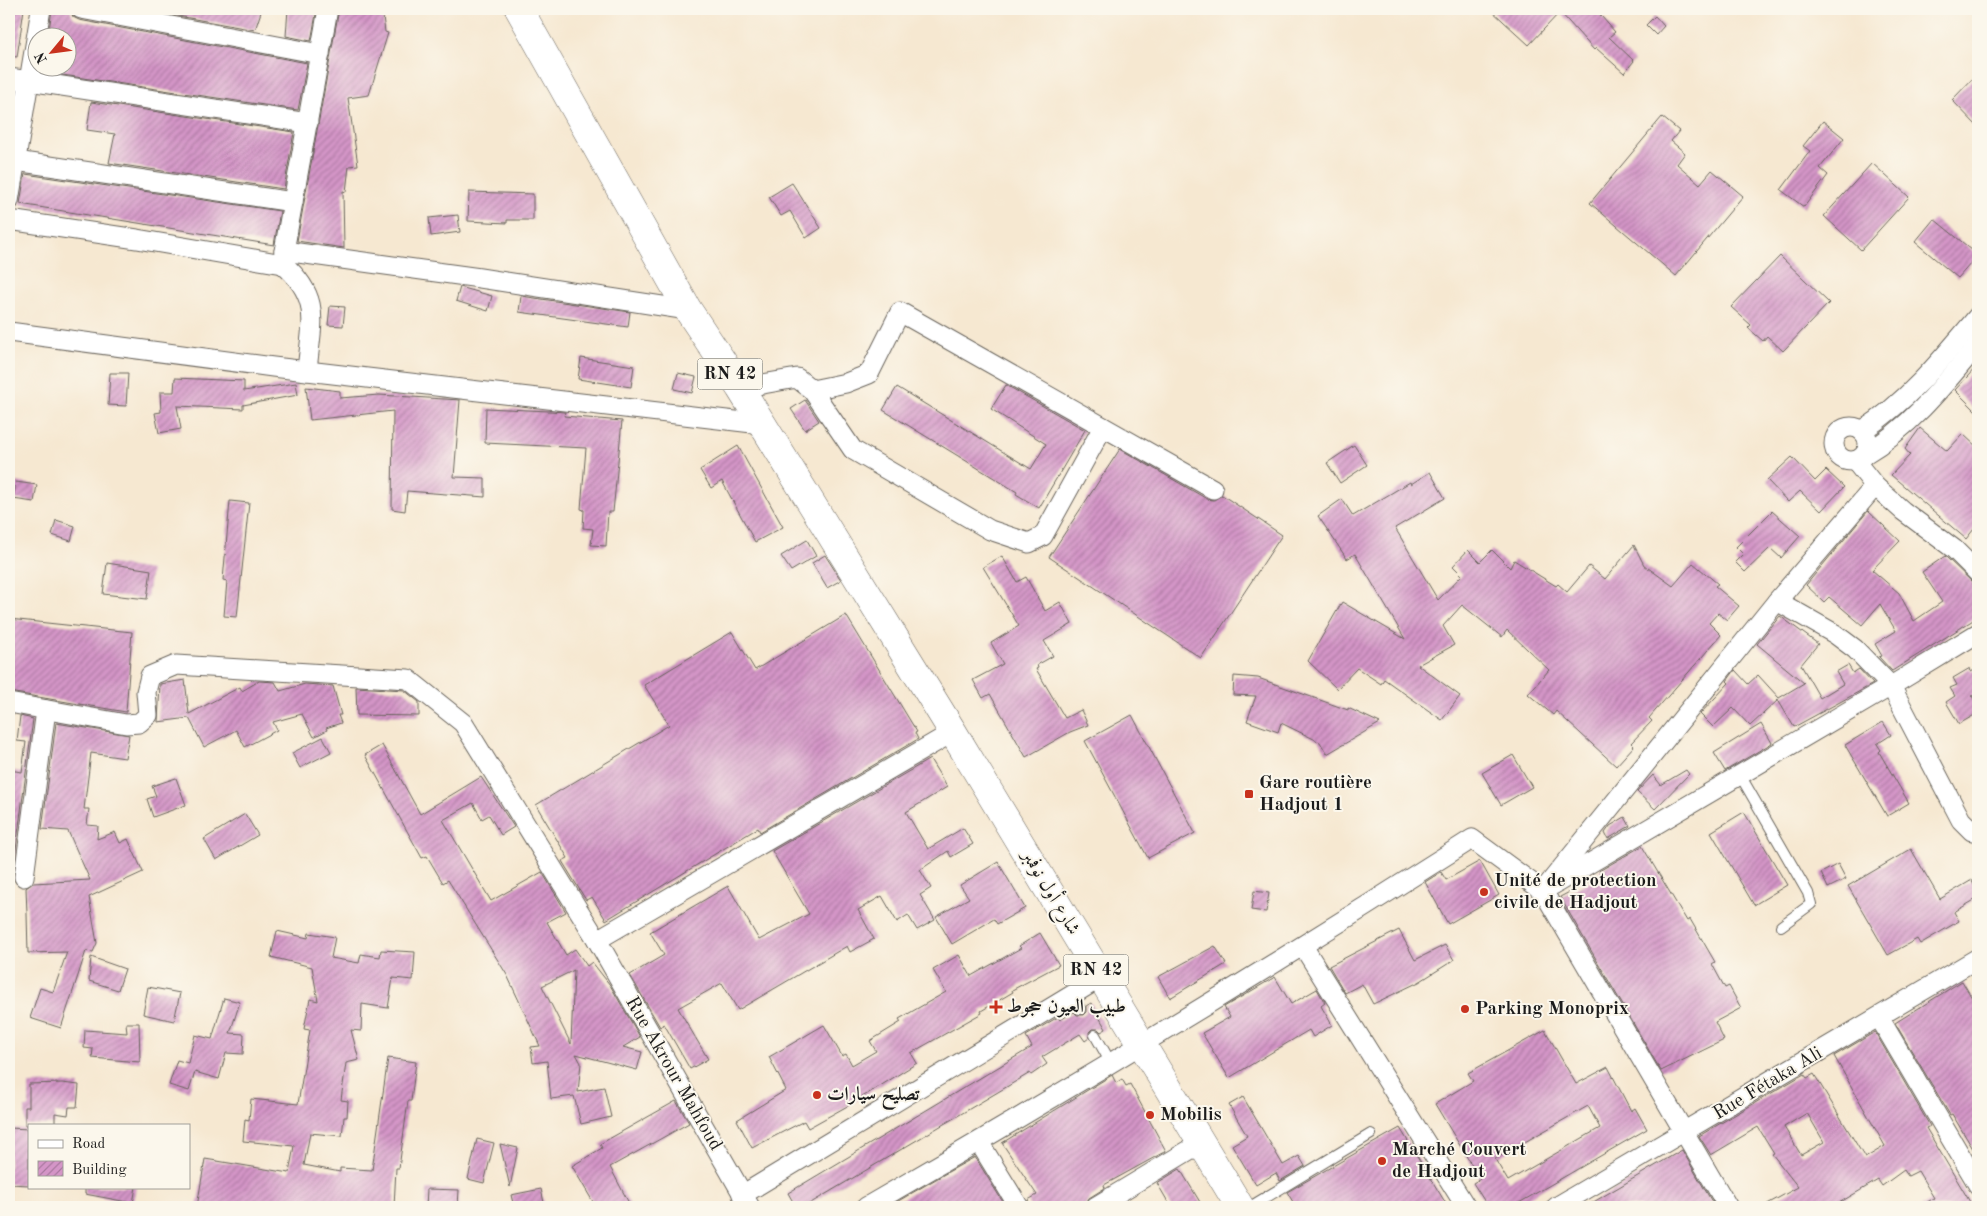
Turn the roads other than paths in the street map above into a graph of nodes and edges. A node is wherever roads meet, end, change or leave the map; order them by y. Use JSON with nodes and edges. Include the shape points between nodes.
{"nodes":[{"id":1,"x":41,"y":9,"type":"edge"},
{"id":2,"x":81,"y":9,"type":"edge"},
{"id":3,"x":328,"y":9,"type":"edge"},
{"id":4,"x":519,"y":9,"type":"edge"},
{"id":5,"x":320,"y":54,"type":"junction"},
{"id":6,"x":9,"y":78,"type":"edge"},
{"id":7,"x":28,"y":81,"type":"junction"},
{"id":8,"x":308,"y":123,"type":"junction"},
{"id":9,"x":13,"y":160,"type":"edge"},
{"id":10,"x":9,"y":201,"type":"edge"},
{"id":11,"x":293,"y":202,"type":"junction"},
{"id":12,"x":9,"y":220,"type":"edge"},
{"id":13,"x":284,"y":258,"type":"junction"},
{"id":14,"x":688,"y":310,"type":"junction"},
{"id":15,"x":1978,"y":316,"type":"edge"},
{"id":16,"x":9,"y":332,"type":"edge"},
{"id":17,"x":1978,"y":344,"type":"edge"},
{"id":18,"x":307,"y":371,"type":"junction"},
{"id":19,"x":740,"y":388,"type":"junction"},
{"id":20,"x":812,"y":390,"type":"junction"},
{"id":21,"x":761,"y":424,"type":"junction"},
{"id":22,"x":1103,"y":427,"type":"junction"},
{"id":23,"x":1862,"y":431,"type":"junction"},
{"id":24,"x":1860,"y":457,"type":"junction"},
{"id":25,"x":1875,"y":486,"type":"junction"},
{"id":26,"x":1213,"y":489,"type":"dead end"},
{"id":27,"x":1978,"y":573,"type":"edge"},
{"id":28,"x":1777,"y":601,"type":"junction"},
{"id":29,"x":1978,"y":633,"type":"edge"},
{"id":30,"x":1891,"y":686,"type":"junction"},
{"id":31,"x":9,"y":703,"type":"edge"},
{"id":32,"x":46,"y":710,"type":"junction"},
{"id":33,"x":953,"y":732,"type":"junction"},
{"id":34,"x":1740,"y":775,"type":"junction"},
{"id":35,"x":1978,"y":832,"type":"edge"},
{"id":36,"x":24,"y":877,"type":"dead end"},
{"id":37,"x":1543,"y":891,"type":"junction"},
{"id":38,"x":1781,"y":926,"type":"dead end"},
{"id":39,"x":597,"y":940,"type":"junction"},
{"id":40,"x":1303,"y":946,"type":"junction"},
{"id":41,"x":1978,"y":958,"type":"edge"},
{"id":42,"x":1100,"y":978,"type":"junction"},
{"id":43,"x":1880,"y":1017,"type":"junction"},
{"id":44,"x":1095,"y":1035,"type":"dead end"},
{"id":45,"x":1141,"y":1046,"type":"junction"},
{"id":46,"x":1111,"y":1064,"type":"junction"},
{"id":47,"x":1684,"y":1133,"type":"junction"},
{"id":48,"x":1371,"y":1134,"type":"dead end"},
{"id":49,"x":979,"y":1142,"type":"junction"},
{"id":50,"x":1201,"y":1143,"type":"junction"},
{"id":51,"x":1978,"y":1185,"type":"edge"},
{"id":52,"x":746,"y":1201,"type":"edge"},
{"id":53,"x":866,"y":1207,"type":"edge"},
{"id":54,"x":1019,"y":1207,"type":"edge"},
{"id":55,"x":1095,"y":1207,"type":"edge"},
{"id":56,"x":1240,"y":1207,"type":"edge"},
{"id":57,"x":1250,"y":1207,"type":"edge"},
{"id":58,"x":1466,"y":1207,"type":"edge"},
{"id":59,"x":1556,"y":1207,"type":"edge"},
{"id":60,"x":1728,"y":1207,"type":"edge"}],
"edges":[{"from":1,"to":7,"type":"street"},
{"from":2,"to":5,"type":"street"},
{"from":3,"to":5,"type":"street"},
{"from":4,"to":14,"type":"main road","number":"RN 42"},
{"from":5,"to":8,"type":"street"},
{"from":6,"to":7,"type":"street"},
{"from":7,"to":8,"type":"street"},
{"from":7,"to":9,"type":"street"},
{"from":8,"to":11,"type":"street"},
{"from":9,"to":10,"type":"street"},
{"from":9,"to":11,"type":"street"},
{"from":11,"to":13,"type":"street"},
{"from":12,"to":13,"type":"street"},
{"from":13,"to":14,"type":"street","via":[[480,278]]},
{"from":13,"to":18,"type":"street","via":[[308,295],[313,315]]},
{"from":14,"to":19,"type":"main road","number":"RN 42"},
{"from":15,"to":23,"type":"street","via":[[1921,384]]},
{"from":16,"to":18,"type":"street"},
{"from":17,"to":24,"type":"street","via":[[1914,418]]},
{"from":18,"to":21,"type":"street"},
{"from":19,"to":20,"type":"street","via":[[797,378]]},
{"from":19,"to":21,"type":"main road","number":"RN 42"},
{"from":20,"to":22,"type":"street","via":[[846,384],[869,374],[900,312]]},
{"from":20,"to":22,"type":"street","via":[[853,450],[990,530],[1029,543],[1043,536]]},
{"from":21,"to":33,"type":"main road","number":"RN 42"},
{"from":22,"to":26,"type":"street"},
{"from":23,"to":24,"type":"street","via":[[1868,442]]},
{"from":23,"to":24,"type":"street","via":[[1845,428],[1834,440],[1835,452],[1844,460]]},
{"from":24,"to":25,"type":"street"},
{"from":25,"to":27,"type":"street","via":[[1954,549]]},
{"from":25,"to":28,"type":"street"},
{"from":28,"to":30,"type":"street","via":[[1835,634],[1855,649]]},
{"from":28,"to":37,"type":"street"},
{"from":29,"to":30,"type":"street"},
{"from":30,"to":34,"type":"street"},
{"from":30,"to":35,"type":"street","via":[[1961,820],[1972,831]]},
{"from":31,"to":32,"type":"street"},
{"from":32,"to":36,"type":"street"},
{"from":32,"to":39,"type":"street","name":"Rue Akrour Mahfoud","via":[[139,724],[148,715],[146,692],[150,676],[176,665],[408,679],[463,723]]},
{"from":33,"to":39,"type":"street"},
{"from":33,"to":42,"type":"main road","name":"شارع أول نوفمبر","number":"RN 42"},
{"from":34,"to":37,"type":"street"},
{"from":34,"to":38,"type":"lane","via":[[1808,893],[1810,904]]},
{"from":37,"to":40,"type":"street","via":[[1472,839]]},
{"from":37,"to":47,"type":"street"},
{"from":39,"to":52,"type":"street","name":"Rue Akrour Mahfoud"},
{"from":40,"to":45,"type":"street"},
{"from":40,"to":58,"type":"street"},
{"from":41,"to":43,"type":"street","name":"Rue Fétaka Ali"},
{"from":42,"to":45,"type":"main road","name":"شارع أول نوفمبر","number":"RN 42"},
{"from":42,"to":52,"type":"street","via":[[1076,1002]]},
{"from":43,"to":47,"type":"street","name":"Rue Fétaka Ali"},
{"from":43,"to":51,"type":"street"},
{"from":44,"to":46,"type":"lane"},
{"from":45,"to":46,"type":"street"},
{"from":45,"to":50,"type":"main road","name":"شارع أول نوفمبر","number":"RN 42"},
{"from":46,"to":49,"type":"street"},
{"from":47,"to":59,"type":"street","name":"Rue Fétaka Ali"},
{"from":47,"to":60,"type":"street"},
{"from":48,"to":57,"type":"lane"},
{"from":49,"to":53,"type":"street"},
{"from":49,"to":54,"type":"street"},
{"from":50,"to":55,"type":"street"},
{"from":50,"to":56,"type":"main road","name":"شارع أول نوفمبر","number":"RN 42"}]}
